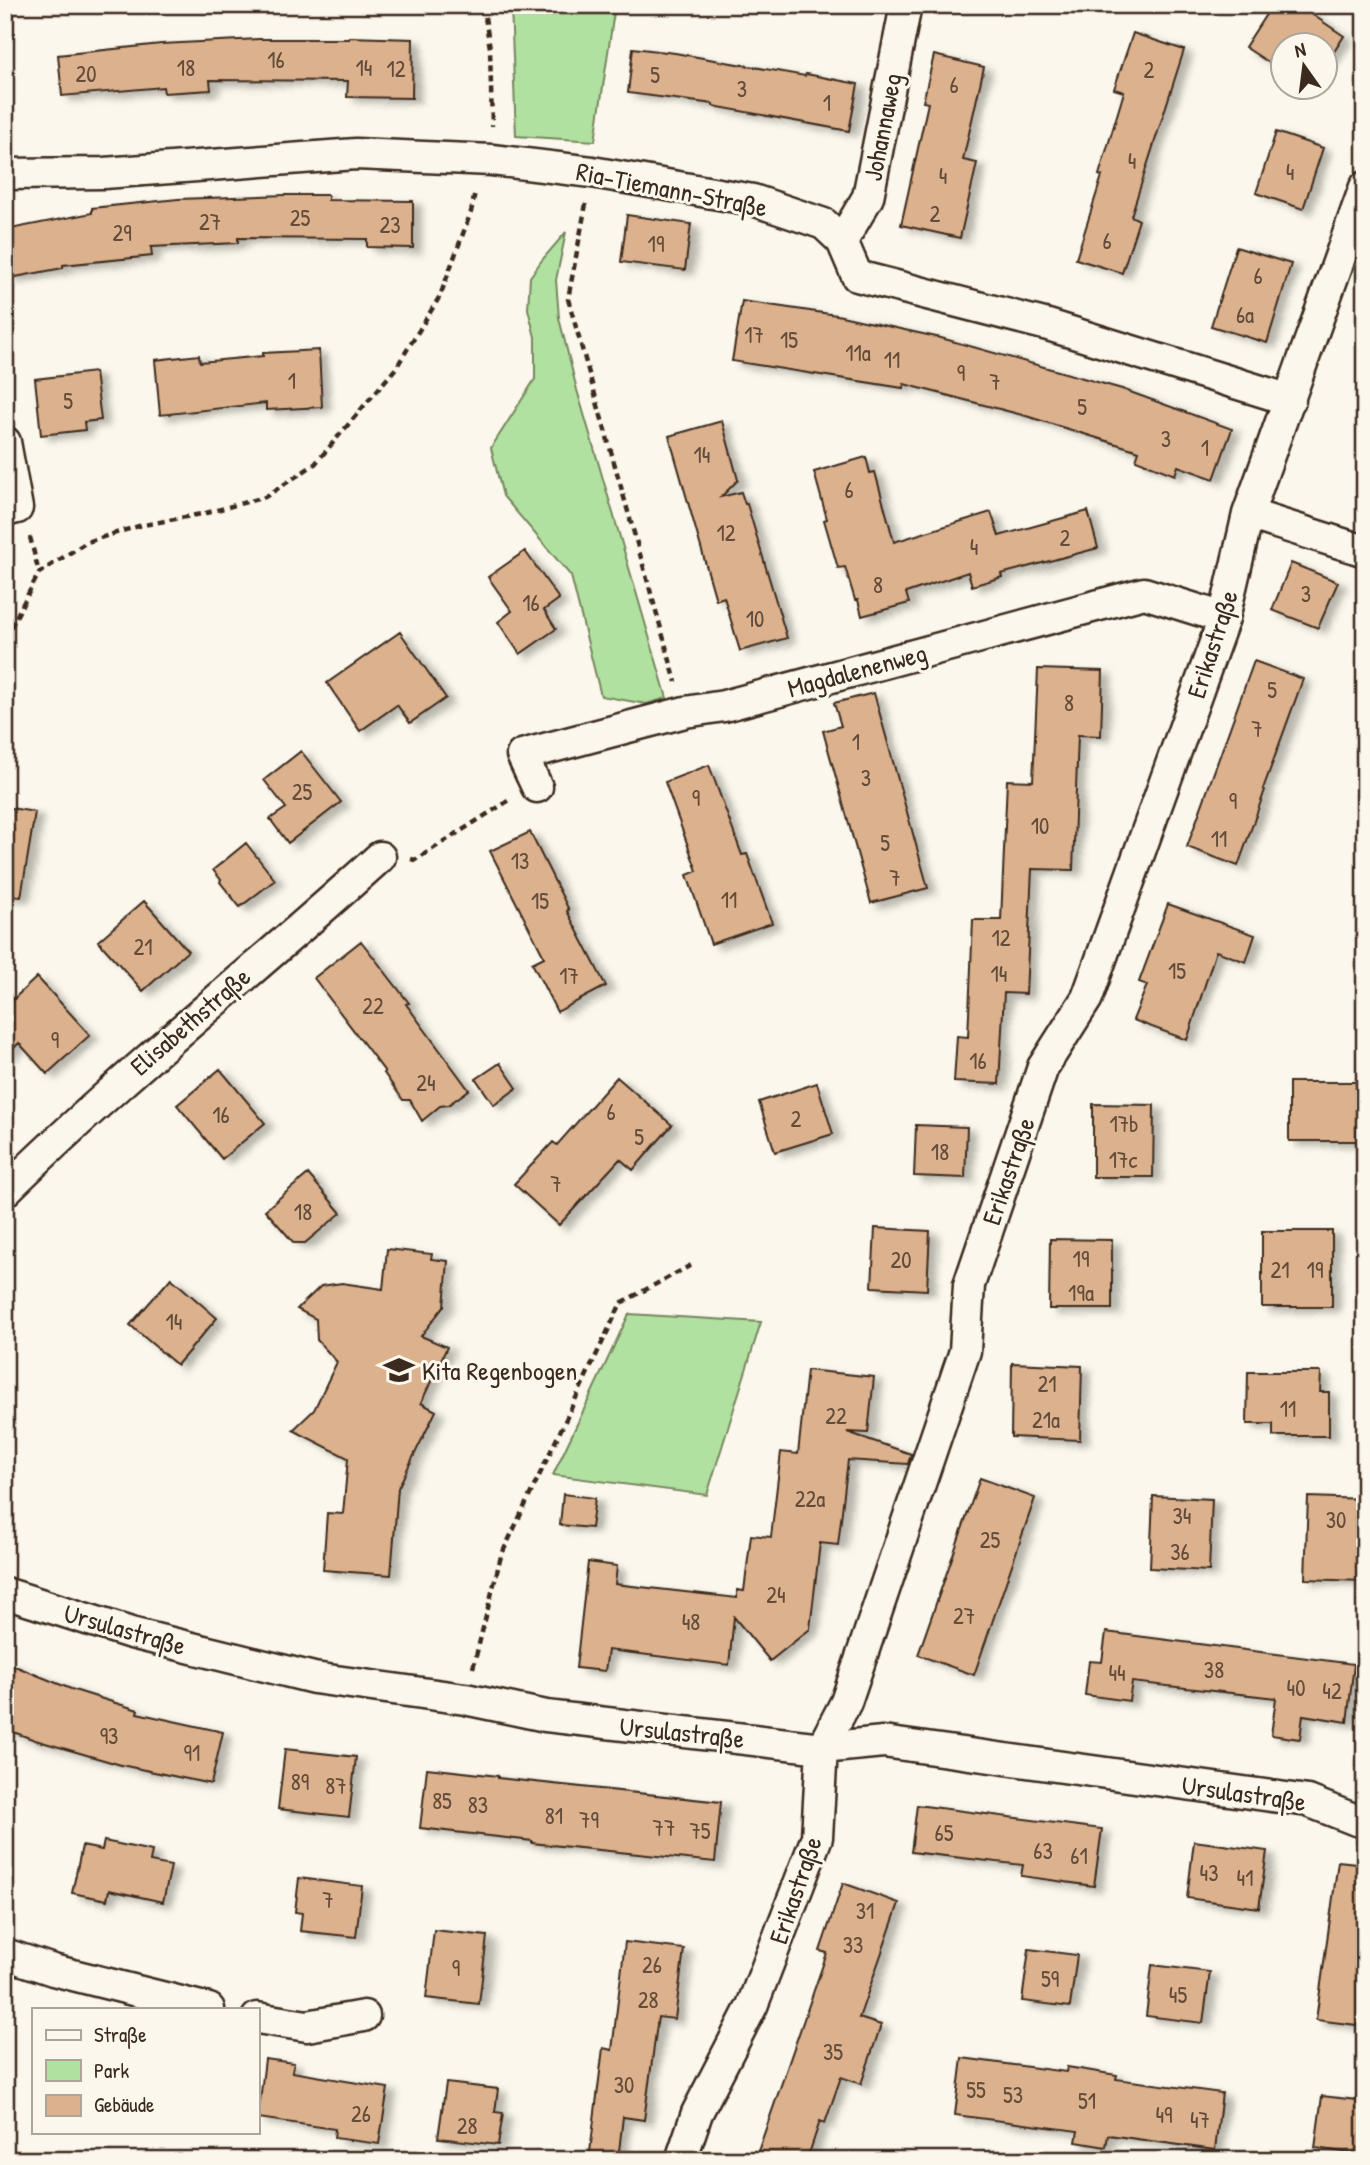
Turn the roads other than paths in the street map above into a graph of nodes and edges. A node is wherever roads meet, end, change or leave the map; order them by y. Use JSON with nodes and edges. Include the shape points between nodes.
{"nodes":[{"id":1,"x":906,"y":5,"type":"edge"},
{"id":2,"x":5,"y":174,"type":"edge"},
{"id":3,"x":1365,"y":187,"type":"edge"},
{"id":4,"x":842,"y":242,"type":"junction"},
{"id":5,"x":1290,"y":400,"type":"junction"},
{"id":6,"x":5,"y":442,"type":"edge"},
{"id":7,"x":5,"y":511,"type":"edge"},
{"id":8,"x":1248,"y":514,"type":"junction"},
{"id":9,"x":1365,"y":551,"type":"edge"},
{"id":10,"x":1224,"y":618,"type":"junction"},
{"id":11,"x":537,"y":787,"type":"road end"},
{"id":12,"x":380,"y":857,"type":"road end"},
{"id":13,"x":5,"y":1191,"type":"edge"},
{"id":14,"x":5,"y":1593,"type":"edge"},
{"id":15,"x":822,"y":1748,"type":"junction"},
{"id":16,"x":1365,"y":1821,"type":"edge"},
{"id":17,"x":5,"y":1954,"type":"edge"},
{"id":18,"x":205,"y":2008,"type":"edge"},
{"id":19,"x":364,"y":2016,"type":"dead end"},
{"id":20,"x":259,"y":2018,"type":"edge"},
{"id":21,"x":681,"y":2160,"type":"edge"}],
"edges":[{"from":1,"to":4,"type":"street","name":"Johannaweg","via":[[868,197]]},
{"from":2,"to":4,"type":"street","name":"Ria-Tiemann-Straße","via":[[104,173],[356,154],[486,160],[592,172],[753,200],[824,224]]},
{"from":3,"to":5,"type":"street","name":"Erikastraße"},
{"from":4,"to":5,"type":"street","name":"Ria-Tiemann-Straße","via":[[857,276],[1048,325]]},
{"from":5,"to":8,"type":"street","name":"Erikastraße"},
{"from":6,"to":7,"type":"street","via":[[17,508]]},
{"from":8,"to":9,"type":"street"},
{"from":8,"to":10,"type":"street","name":"Erikastraße"},
{"from":10,"to":11,"type":"street","name":"Magdalenenweg","via":[[1144,593],[522,755]]},
{"from":10,"to":15,"type":"street","name":"Erikastraße","via":[[1087,998],[1043,1067],[970,1285],[965,1351],[846,1702]]},
{"from":12,"to":13,"type":"street","name":"Elisabethstraße","via":[[150,1055]]},
{"from":14,"to":15,"type":"street","name":"Ursulastraße","via":[[131,1633],[314,1678],[466,1699],[545,1716]]},
{"from":15,"to":16,"type":"street","name":"Ursulastraße","via":[[883,1742],[1308,1801]]},
{"from":15,"to":21,"type":"street","name":"Erikastraße","via":[[817,1837],[752,2006],[697,2113]]},
{"from":17,"to":18,"type":"street"},
{"from":19,"to":20,"type":"street","via":[[307,2026]]}]}
